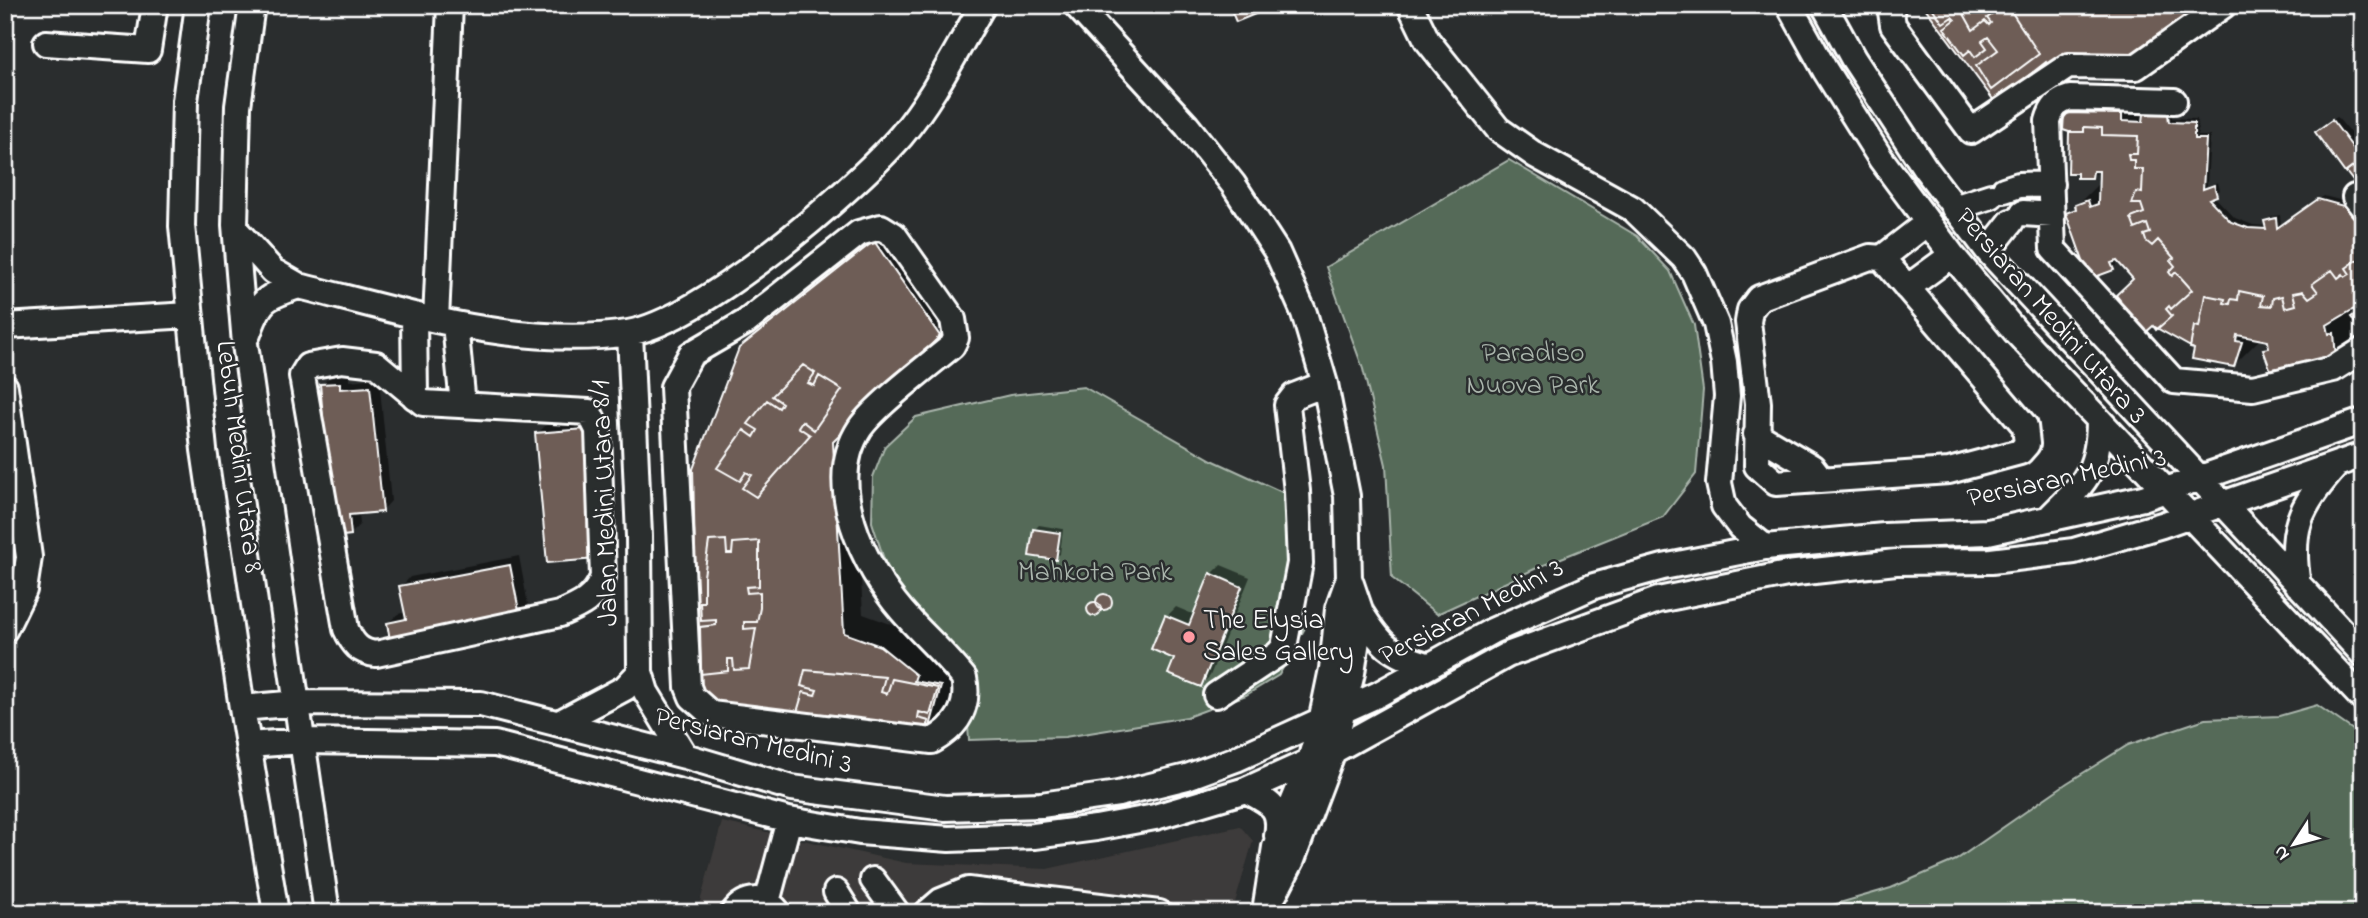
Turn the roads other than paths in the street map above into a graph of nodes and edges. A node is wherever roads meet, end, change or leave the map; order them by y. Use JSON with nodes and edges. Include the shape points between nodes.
{"nodes":[{"id":1,"x":155,"y":5,"type":"edge"},
{"id":2,"x":198,"y":5,"type":"edge"},
{"id":3,"x":252,"y":5,"type":"edge"},
{"id":4,"x":450,"y":5,"type":"edge"},
{"id":5,"x":983,"y":5,"type":"edge"},
{"id":6,"x":1076,"y":5,"type":"edge"},
{"id":7,"x":1410,"y":5,"type":"edge"},
{"id":8,"x":1789,"y":5,"type":"edge"},
{"id":9,"x":1824,"y":5,"type":"edge"},
{"id":10,"x":1891,"y":5,"type":"edge"},
{"id":11,"x":2224,"y":5,"type":"edge"},
{"id":12,"x":46,"y":44,"type":"dead end"},
{"id":13,"x":2174,"y":101,"type":"dead end"},
{"id":14,"x":2051,"y":184,"type":"junction"},
{"id":15,"x":1954,"y":208,"type":"junction"},
{"id":16,"x":2052,"y":215,"type":"junction"},
{"id":17,"x":1927,"y":223,"type":"junction"},
{"id":18,"x":236,"y":230,"type":"junction"},
{"id":19,"x":1988,"y":251,"type":"junction"},
{"id":20,"x":1952,"y":255,"type":"junction"},
{"id":21,"x":1882,"y":258,"type":"junction"},
{"id":22,"x":299,"y":286,"type":"junction"},
{"id":23,"x":1908,"y":288,"type":"junction"},
{"id":24,"x":190,"y":314,"type":"junction"},
{"id":25,"x":435,"y":320,"type":"junction"},
{"id":26,"x":5,"y":326,"type":"edge"},
{"id":27,"x":630,"y":333,"type":"junction"},
{"id":28,"x":245,"y":344,"type":"junction"},
{"id":29,"x":2363,"y":350,"type":"edge"},
{"id":30,"x":1325,"y":384,"type":"junction"},
{"id":31,"x":5,"y":387,"type":"edge"},
{"id":32,"x":415,"y":397,"type":"junction"},
{"id":33,"x":463,"y":405,"type":"junction"},
{"id":34,"x":2099,"y":420,"type":"junction"},
{"id":35,"x":2363,"y":421,"type":"edge"},
{"id":36,"x":1756,"y":434,"type":"junction"},
{"id":37,"x":2363,"y":455,"type":"edge"},
{"id":38,"x":2337,"y":464,"type":"junction"},
{"id":39,"x":2199,"y":479,"type":"junction"},
{"id":40,"x":1822,"y":480,"type":"junction"},
{"id":41,"x":2167,"y":490,"type":"junction"},
{"id":42,"x":678,"y":494,"type":"junction"},
{"id":43,"x":638,"y":497,"type":"junction"},
{"id":44,"x":2222,"y":504,"type":"junction"},
{"id":45,"x":2190,"y":515,"type":"junction"},
{"id":46,"x":2048,"y":519,"type":"junction"},
{"id":47,"x":680,"y":533,"type":"junction"},
{"id":48,"x":639,"y":536,"type":"junction"},
{"id":49,"x":1765,"y":547,"type":"junction"},
{"id":50,"x":1349,"y":578,"type":"junction"},
{"id":51,"x":2298,"y":585,"type":"junction"},
{"id":52,"x":1361,"y":613,"type":"junction"},
{"id":53,"x":5,"y":629,"type":"edge"},
{"id":54,"x":2363,"y":653,"type":"edge"},
{"id":55,"x":1427,"y":665,"type":"junction"},
{"id":56,"x":640,"y":672,"type":"junction"},
{"id":57,"x":1216,"y":695,"type":"dead end"},
{"id":58,"x":2363,"y":699,"type":"edge"},
{"id":59,"x":298,"y":703,"type":"junction"},
{"id":60,"x":242,"y":708,"type":"junction"},
{"id":61,"x":1343,"y":710,"type":"junction"},
{"id":62,"x":1321,"y":722,"type":"junction"},
{"id":63,"x":559,"y":723,"type":"junction"},
{"id":64,"x":304,"y":741,"type":"junction"},
{"id":65,"x":248,"y":745,"type":"junction"},
{"id":66,"x":1333,"y":751,"type":"junction"},
{"id":67,"x":685,"y":756,"type":"junction"},
{"id":68,"x":1309,"y":764,"type":"junction"},
{"id":69,"x":1246,"y":790,"type":"junction"},
{"id":70,"x":789,"y":820,"type":"junction"},
{"id":71,"x":1275,"y":847,"type":"junction"},
{"id":72,"x":873,"y":880,"type":"dead end"},
{"id":73,"x":836,"y":892,"type":"dead end"},
{"id":74,"x":772,"y":907,"type":"edge"},
{"id":75,"x":941,"y":909,"type":"edge"},
{"id":76,"x":1265,"y":912,"type":"edge"},
{"id":77,"x":276,"y":913,"type":"edge"},
{"id":78,"x":327,"y":913,"type":"edge"},
{"id":79,"x":733,"y":913,"type":"edge"},
{"id":80,"x":849,"y":913,"type":"edge"},
{"id":81,"x":898,"y":913,"type":"edge"},
{"id":82,"x":1159,"y":913,"type":"edge"}],
"edges":[{"from":1,"to":12,"type":"street","via":[[148,50]]},
{"from":2,"to":24,"type":"street","name":"Lebuh Medini Utara 8","via":[[184,129],[182,226]]},
{"from":3,"to":18,"type":"street","name":"Lebuh Medini Utara 8","via":[[238,106]]},
{"from":4,"to":25,"type":"street"},
{"from":5,"to":27,"type":"street","via":[[931,96],[901,135],[856,180],[735,281],[684,311]]},
{"from":6,"to":30,"type":"street","via":[[1186,126],[1233,184],[1278,252],[1304,313]]},
{"from":7,"to":49,"type":"street","via":[[1427,40],[1498,129],[1535,155],[1633,209],[1684,258],[1716,324],[1724,362],[1727,396],[1719,482],[1724,506],[1740,527]]},
{"from":8,"to":17,"type":"street","name":"Persiaran Medini Utara 3","via":[[1825,71]]},
{"from":9,"to":15,"type":"street","name":"Persiaran Medini Utara 3","via":[[1853,58]]},
{"from":10,"to":11,"type":"street","via":[[1893,25],[1971,131],[2068,66],[2136,67]]},
{"from":13,"to":14,"type":"street","via":[[2059,101],[2048,121]]},
{"from":14,"to":15,"type":"street","via":[[2019,185]]},
{"from":14,"to":16,"type":"street"},
{"from":15,"to":19,"type":"street","name":"Persiaran Medini Utara 3"},
{"from":16,"to":19,"type":"street","via":[[2017,217]]},
{"from":16,"to":29,"type":"street","via":[[2053,249],[2174,381],[2253,388],[2333,369]]},
{"from":17,"to":20,"type":"street","name":"Persiaran Medini Utara 3"},
{"from":17,"to":21,"type":"street"},
{"from":18,"to":22,"type":"street","via":[[274,271]]},
{"from":18,"to":28,"type":"street","name":"Lebuh Medini Utara 8"},
{"from":19,"to":39,"type":"street","name":"Persiaran Medini Utara 3"},
{"from":20,"to":23,"type":"street"},
{"from":20,"to":34,"type":"street","name":"Persiaran Medini Utara 3","via":[[2015,331]]},
{"from":21,"to":23,"type":"street"},
{"from":21,"to":36,"type":"street","via":[[1870,257],[1759,298],[1750,310]]},
{"from":22,"to":25,"type":"street"},
{"from":22,"to":28,"type":"street","via":[[270,295],[257,308]]},
{"from":23,"to":40,"type":"street","via":[[2025,426],[2027,443],[2020,452],[1949,471]]},
{"from":24,"to":26,"type":"street"},
{"from":24,"to":60,"type":"street","name":"Lebuh Medini Utara 8","via":[[204,450]]},
{"from":25,"to":27,"type":"street","via":[[564,336]]},
{"from":25,"to":32,"type":"street"},
{"from":25,"to":33,"type":"street"},
{"from":27,"to":43,"type":"street","name":"Jalan Medini Utara 8/1"},
{"from":28,"to":59,"type":"street","name":"Lebuh Medini Utara 8"},
{"from":30,"to":50,"type":"street","via":[[1346,496]]},
{"from":30,"to":57,"type":"street","via":[[1294,396],[1287,405],[1300,563],[1284,647]]},
{"from":31,"to":53,"type":"street","via":[[29,557],[24,590]]},
{"from":32,"to":33,"type":"street","via":[[423,403]]},
{"from":32,"to":33,"type":"street","via":[[376,364],[342,360],[308,366],[302,376],[346,629],[363,652],[376,654],[560,614],[583,604],[597,591],[603,577],[598,430],[589,412]]},
{"from":34,"to":41,"type":"street","name":"Persiaran Medini Utara 3"},
{"from":34,"to":46,"type":"street","via":[[2097,457],[2088,477]]},
{"from":35,"to":39,"type":"street","name":"Persiaran Medini 3"},
{"from":36,"to":40,"type":"street","via":[[1812,467]]},
{"from":36,"to":40,"type":"street","via":[[1757,466],[1767,477],[1781,484]]},
{"from":37,"to":38,"type":"street","name":"Persiaran Medini 3"},
{"from":38,"to":44,"type":"street","name":"Persiaran Medini 3"},
{"from":38,"to":51,"type":"street","via":[[2314,490],[2297,523],[2293,541]]},
{"from":39,"to":41,"type":"street","name":"Persiaran Medini 3"},
{"from":39,"to":44,"type":"street","name":"Persiaran Medini Utara 3"},
{"from":41,"to":45,"type":"street","name":"Persiaran Medini Utara 3"},
{"from":41,"to":46,"type":"street","name":"Persiaran Medini 3"},
{"from":42,"to":43,"type":"street"},
{"from":42,"to":47,"type":"street"},
{"from":42,"to":47,"type":"street","via":[[673,387],[691,354],[746,322],[865,230],[881,227],[894,235],[954,319],[956,338],[860,428],[846,475],[847,500],[856,532],[891,597],[964,678],[967,692],[961,718],[932,741],[711,714],[702,709],[688,687]]},
{"from":43,"to":48,"type":"street","name":"Jalan Medini Utara 8/1"},
{"from":44,"to":45,"type":"street","name":"Persiaran Medini 3"},
{"from":44,"to":51,"type":"street","name":"Persiaran Medini Utara 3"},
{"from":45,"to":58,"type":"street","name":"Persiaran Medini Utara 3"},
{"from":45,"to":66,"type":"street","name":"Persiaran Medini 3","via":[[2074,551],[1991,561],[1896,562],[1787,573],[1658,600],[1507,655]]},
{"from":46,"to":49,"type":"street","name":"Persiaran Medini 3","via":[[1988,532]]},
{"from":47,"to":48,"type":"street"},
{"from":48,"to":56,"type":"street","name":"Jalan Medini Utara 8/1"},
{"from":49,"to":55,"type":"street","name":"Persiaran Medini 3","via":[[1594,586]]},
{"from":50,"to":52,"type":"street"},
{"from":50,"to":62,"type":"street","via":[[1338,609]]},
{"from":51,"to":54,"type":"street","name":"Persiaran Medini Utara 3"},
{"from":52,"to":55,"type":"street","via":[[1378,641],[1392,653]]},
{"from":52,"to":61,"type":"street"},
{"from":55,"to":61,"type":"street","name":"Persiaran Medini 3"},
{"from":56,"to":63,"type":"street","via":[[625,688]]},
{"from":56,"to":67,"type":"street","name":"Jalan Medini Utara 8/1","via":[[646,692]]},
{"from":59,"to":60,"type":"street","name":"Persiaran Medini 3"},
{"from":59,"to":63,"type":"street","name":"Persiaran Medini 3","via":[[481,704]]},
{"from":59,"to":64,"type":"street","name":"Lebuh Medini Utara 8"},
{"from":60,"to":65,"type":"street","name":"Lebuh Medini Utara 8"},
{"from":61,"to":62,"type":"street","name":"Persiaran Medini 3"},
{"from":61,"to":66,"type":"street"},
{"from":62,"to":67,"type":"street","name":"Persiaran Medini 3","via":[[1187,777],[1118,794],[1007,807],[945,808],[856,799],[792,788]]},
{"from":62,"to":68,"type":"street"},
{"from":63,"to":67,"type":"street","name":"Persiaran Medini 3"},
{"from":64,"to":65,"type":"street","name":"Persiaran Medini 3"},
{"from":64,"to":70,"type":"street","name":"Persiaran Medini 3","via":[[495,744]]},
{"from":64,"to":78,"type":"street","name":"Lebuh Medini Utara 8"},
{"from":65,"to":77,"type":"street","name":"Lebuh Medini Utara 8"},
{"from":66,"to":68,"type":"street","name":"Persiaran Medini 3"},
{"from":66,"to":76,"type":"street","via":[[1292,860]]},
{"from":68,"to":69,"type":"street","name":"Persiaran Medini 3"},
{"from":68,"to":71,"type":"street"},
{"from":69,"to":70,"type":"street","name":"Persiaran Medini 3","via":[[1155,817],[1034,836],[949,839],[860,832]]},
{"from":69,"to":71,"type":"street","via":[[1275,808],[1280,820]]},
{"from":70,"to":74,"type":"street"},
{"from":71,"to":76,"type":"street"},
{"from":72,"to":81,"type":"street"},
{"from":73,"to":80,"type":"street"},
{"from":74,"to":79,"type":"street","via":[[745,902]]},
{"from":75,"to":82,"type":"street","via":[[968,890]]}]}
